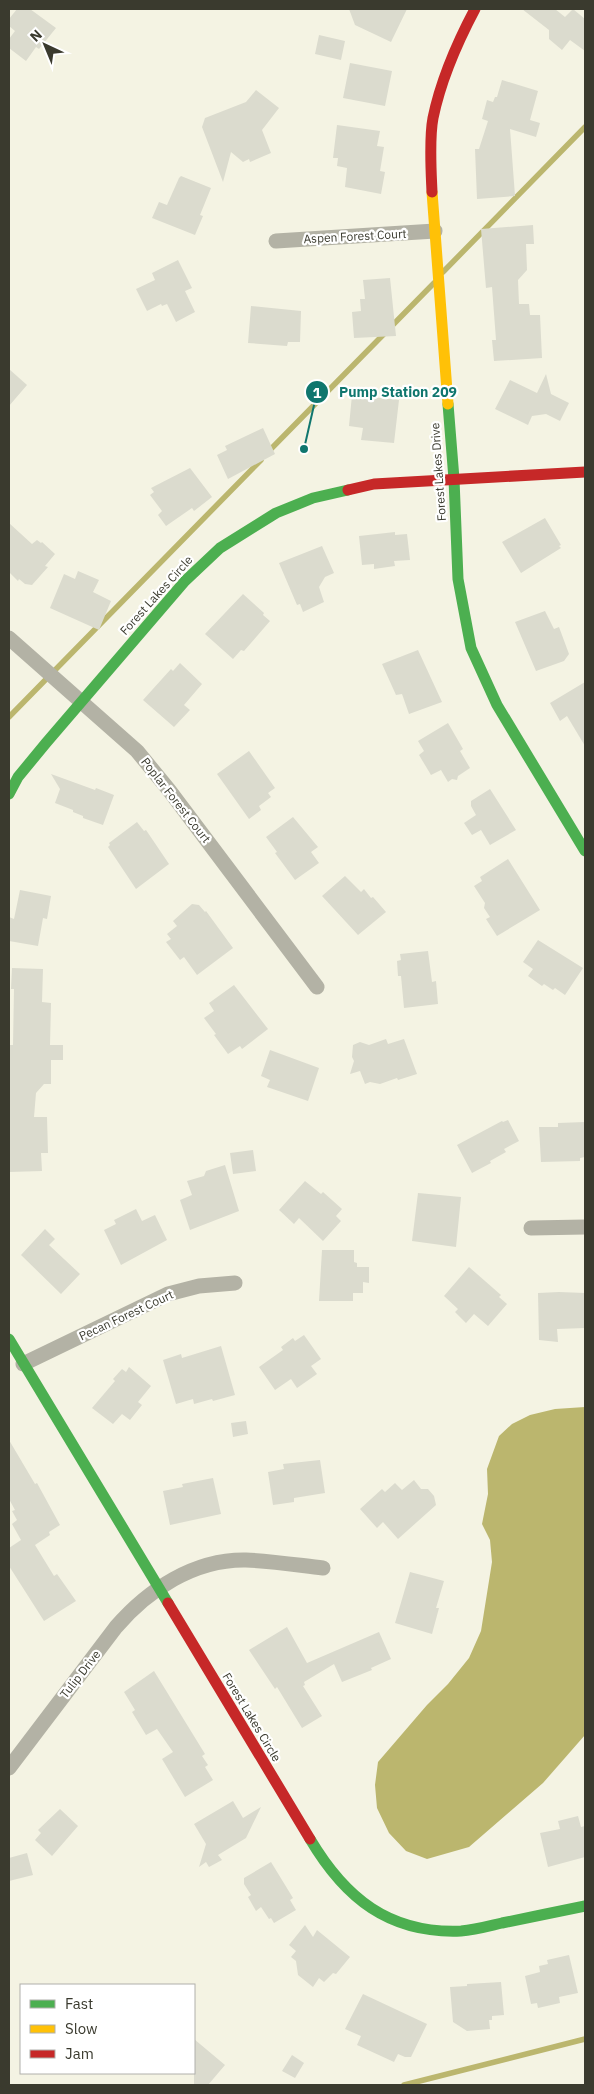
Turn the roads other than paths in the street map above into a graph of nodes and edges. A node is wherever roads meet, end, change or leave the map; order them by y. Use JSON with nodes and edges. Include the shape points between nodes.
{"nodes":[{"id":1,"x":475,"y":9,"type":"edge"},
{"id":2,"x":434,"y":231,"type":"junction"},
{"id":3,"x":276,"y":241,"type":"dead end"},
{"id":4,"x":585,"y":472,"type":"edge"},
{"id":5,"x":454,"y":479,"type":"junction"},
{"id":6,"x":9,"y":638,"type":"edge"},
{"id":7,"x":82,"y":701,"type":"junction"},
{"id":8,"x":9,"y":794,"type":"edge"},
{"id":9,"x":585,"y":851,"type":"edge"},
{"id":10,"x":317,"y":987,"type":"dead end"},
{"id":11,"x":585,"y":1227,"type":"edge"},
{"id":12,"x":531,"y":1228,"type":"dead end"},
{"id":13,"x":235,"y":1283,"type":"dead end"},
{"id":14,"x":9,"y":1339,"type":"edge"},
{"id":15,"x":23,"y":1364,"type":"junction"},
{"id":16,"x":323,"y":1568,"type":"dead end"},
{"id":17,"x":158,"y":1588,"type":"junction"},
{"id":18,"x":9,"y":1768,"type":"edge"},
{"id":19,"x":585,"y":1906,"type":"edge"}],
"edges":[{"from":1,"to":2,"type":"street","name":"Forest Lakes Drive","via":[[454,52],[433,119],[431,176]]},
{"from":2,"to":3,"type":"street","name":"Aspen Forest Court"},
{"from":2,"to":5,"type":"street","name":"Forest Lakes Drive"},
{"from":4,"to":5,"type":"street","name":"Forest Lakes Circle"},
{"from":5,"to":7,"type":"street","name":"Forest Lakes Circle","via":[[351,488],[313,498],[254,526],[203,563]]},
{"from":5,"to":9,"type":"street","name":"Forest Lakes Drive","via":[[458,579],[471,648],[497,705]]},
{"from":6,"to":7,"type":"street","name":"Poplar Forest Court"},
{"from":7,"to":8,"type":"street","name":"Forest Lakes Circle","via":[[18,777]]},
{"from":7,"to":10,"type":"street","name":"Poplar Forest Court","via":[[138,751]]},
{"from":11,"to":12,"type":"street"},
{"from":13,"to":15,"type":"street","name":"Pecan Forest Court","via":[[199,1286],[168,1294]]},
{"from":14,"to":15,"type":"street","name":"Forest Lakes Circle"},
{"from":15,"to":17,"type":"street","name":"Forest Lakes Circle"},
{"from":16,"to":17,"type":"street","name":"Tulip Drive","via":[[244,1560],[226,1562],[196,1569]]},
{"from":17,"to":18,"type":"street","name":"Tulip Drive","via":[[127,1614]]},
{"from":17,"to":19,"type":"street","name":"Forest Lakes Circle","via":[[325,1865],[368,1907],[413,1928],[443,1932],[463,1931]]}]}
